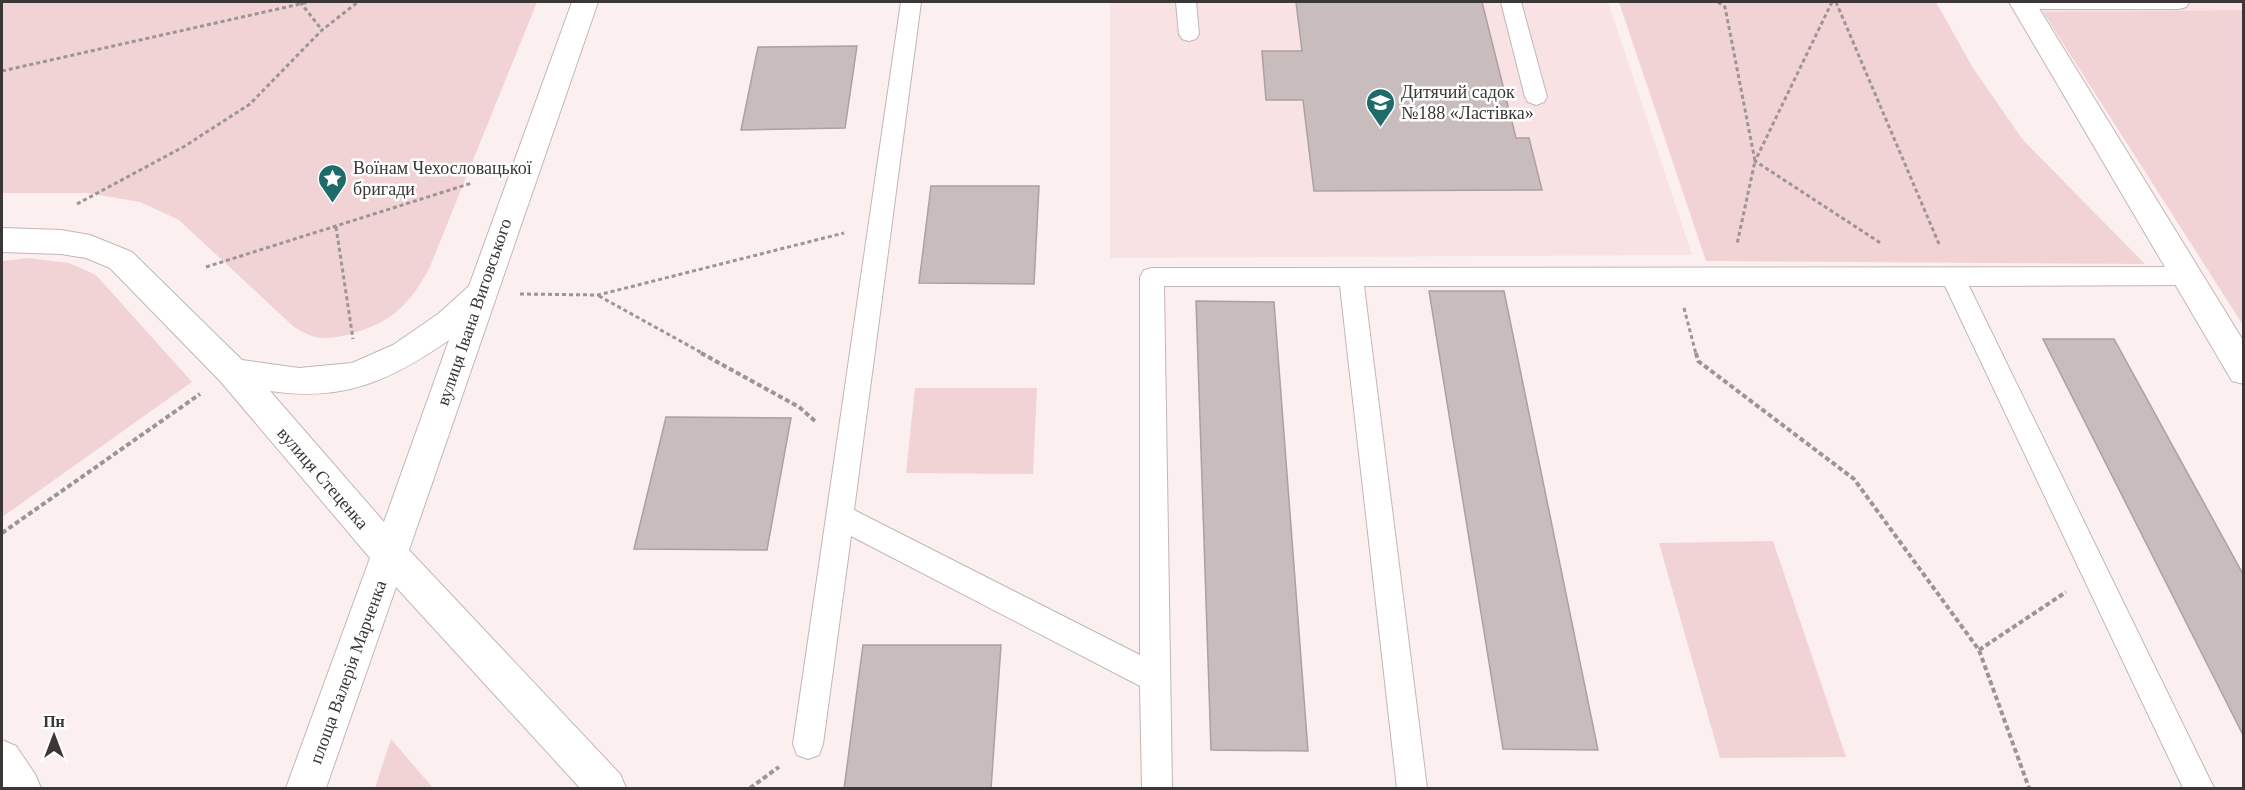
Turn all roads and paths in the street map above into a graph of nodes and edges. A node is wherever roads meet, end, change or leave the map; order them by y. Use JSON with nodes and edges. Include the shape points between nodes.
{"nodes":[{"id":1,"x":300,"y":2,"type":"edge"},
{"id":2,"x":309,"y":2,"type":"edge"},
{"id":3,"x":358,"y":2,"type":"edge"},
{"id":4,"x":585,"y":2,"type":"edge"},
{"id":5,"x":910,"y":2,"type":"edge"},
{"id":6,"x":1186,"y":2,"type":"edge"},
{"id":7,"x":1511,"y":2,"type":"edge"},
{"id":8,"x":1718,"y":2,"type":"edge"},
{"id":9,"x":1727,"y":2,"type":"edge"},
{"id":10,"x":1832,"y":2,"type":"edge"},
{"id":11,"x":1836,"y":2,"type":"edge"},
{"id":12,"x":2022,"y":2,"type":"edge"},
{"id":13,"x":2179,"y":2,"type":"edge"},
{"id":14,"x":1725,"y":7,"type":"junction"},
{"id":15,"x":322,"y":30,"type":"junction"},
{"id":16,"x":1188,"y":34,"type":"dead end"},
{"id":17,"x":2,"y":70,"type":"edge"},
{"id":18,"x":1536,"y":97,"type":"dead end"},
{"id":19,"x":1755,"y":160,"type":"junction"},
{"id":20,"x":472,"y":183,"type":"dead end"},
{"id":21,"x":77,"y":204,"type":"dead end"},
{"id":22,"x":879,"y":224,"type":"junction"},
{"id":23,"x":336,"y":227,"type":"junction"},
{"id":24,"x":7,"y":242,"type":"edge"},
{"id":25,"x":206,"y":267,"type":"dead end"},
{"id":26,"x":1675,"y":275,"type":"junction"},
{"id":27,"x":1730,"y":275,"type":"junction"},
{"id":28,"x":1941,"y":275,"type":"junction"},
{"id":29,"x":2185,"y":276,"type":"junction"},
{"id":30,"x":1351,"y":277,"type":"junction"},
{"id":31,"x":481,"y":293,"type":"junction"},
{"id":32,"x":518,"y":294,"type":"dead end"},
{"id":33,"x":598,"y":295,"type":"junction"},
{"id":34,"x":354,"y":350,"type":"dead end"},
{"id":35,"x":2244,"y":371,"type":"edge"},
{"id":36,"x":233,"y":372,"type":"junction"},
{"id":37,"x":203,"y":392,"type":"dead end"},
{"id":38,"x":848,"y":450,"type":"junction"},
{"id":39,"x":839,"y":516,"type":"junction"},
{"id":40,"x":2,"y":533,"type":"edge"},
{"id":41,"x":391,"y":556,"type":"junction"},
{"id":42,"x":2095,"y":572,"type":"junction"},
{"id":43,"x":1979,"y":650,"type":"junction"},
{"id":44,"x":1155,"y":678,"type":"junction"},
{"id":45,"x":808,"y":744,"type":"dead end"},
{"id":46,"x":2,"y":760,"type":"edge"},
{"id":47,"x":21,"y":789,"type":"edge"},
{"id":48,"x":306,"y":789,"type":"edge"},
{"id":49,"x":606,"y":789,"type":"edge"},
{"id":50,"x":1157,"y":789,"type":"edge"},
{"id":51,"x":1412,"y":789,"type":"edge"},
{"id":52,"x":2029,"y":789,"type":"edge"},
{"id":53,"x":2199,"y":789,"type":"edge"}],
"edges":[{"from":1,"to":2,"type":"path"},
{"from":1,"to":15,"type":"path"},
{"from":1,"to":17,"type":"path"},
{"from":3,"to":15,"type":"path"},
{"from":4,"to":31,"type":"main road","name":"вулиця Івана Виговського"},
{"from":5,"to":22,"type":"lane"},
{"from":6,"to":16,"type":"lane"},
{"from":7,"to":18,"type":"lane"},
{"from":8,"to":14,"type":"path"},
{"from":9,"to":14,"type":"path"},
{"from":10,"to":19,"type":"path"},
{"from":11,"to":28,"type":"path"},
{"from":12,"to":13,"type":"lane"},
{"from":12,"to":29,"type":"main road"},
{"from":14,"to":19,"type":"path"},
{"from":15,"to":21,"type":"path","via":[[250,104],[185,146]]},
{"from":19,"to":27,"type":"path"},
{"from":19,"to":28,"type":"path"},
{"from":20,"to":23,"type":"path"},
{"from":22,"to":33,"type":"path"},
{"from":22,"to":38,"type":"lane"},
{"from":23,"to":25,"type":"path"},
{"from":23,"to":34,"type":"path"},
{"from":24,"to":36,"type":"main road","name":"вулиця Стеценка","via":[[62,242],[121,260]]},
{"from":26,"to":27,"type":"lane"},
{"from":26,"to":30,"type":"lane"},
{"from":26,"to":43,"type":"path","via":[[1698,361],[1854,479]]},
{"from":27,"to":28,"type":"lane"},
{"from":28,"to":29,"type":"lane"},
{"from":28,"to":42,"type":"lane"},
{"from":29,"to":35,"type":"main road"},
{"from":30,"to":44,"type":"lane","via":[[1152,277]]},
{"from":30,"to":51,"type":"lane"},
{"from":31,"to":36,"type":"main road","via":[[449,323],[404,354],[356,376],[299,382]]},
{"from":31,"to":41,"type":"main road","name":"вулиця Івана Виговського"},
{"from":32,"to":33,"type":"path"},
{"from":33,"to":38,"type":"path","via":[[799,407]]},
{"from":36,"to":41,"type":"main road","name":"вулиця Стеценка"},
{"from":37,"to":40,"type":"path"},
{"from":38,"to":39,"type":"lane"},
{"from":39,"to":44,"type":"lane"},
{"from":39,"to":45,"type":"lane"},
{"from":41,"to":48,"type":"main road","name":"площа Валерія Марченка"},
{"from":41,"to":49,"type":"main road","name":"вулиця Стеценка"},
{"from":42,"to":43,"type":"path"},
{"from":42,"to":53,"type":"lane"},
{"from":43,"to":52,"type":"path"},
{"from":44,"to":50,"type":"lane"},
{"from":46,"to":47,"type":"main road"}]}
